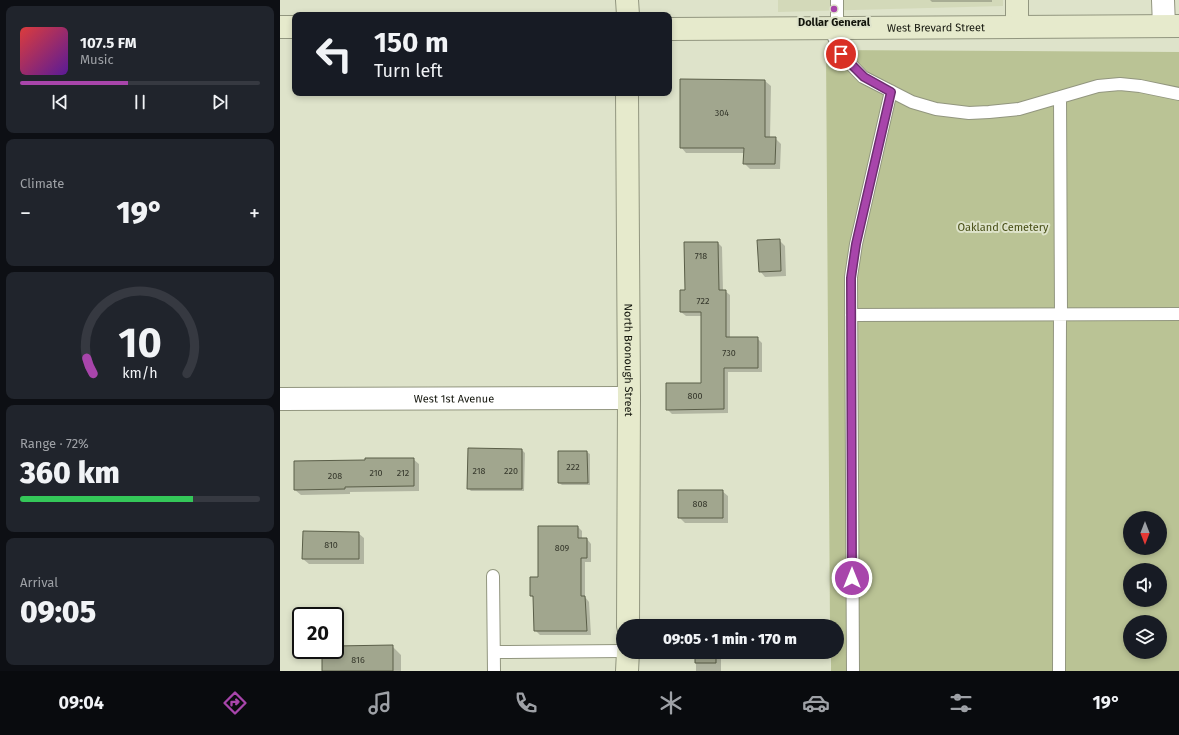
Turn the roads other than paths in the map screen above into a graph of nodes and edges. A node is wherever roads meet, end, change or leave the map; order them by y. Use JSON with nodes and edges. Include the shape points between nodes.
{"nodes":[{"id":1,"x":628,"y":0,"type":"edge"},
{"id":2,"x":837,"y":0,"type":"edge"},
{"id":3,"x":1017,"y":0,"type":"edge"},
{"id":4,"x":1163,"y":0,"type":"edge"},
{"id":5,"x":628,"y":12,"type":"edge"},
{"id":6,"x":1171,"y":26,"type":"edge"},
{"id":7,"x":280,"y":27,"type":"edge"},
{"id":8,"x":292,"y":27,"type":"edge"},
{"id":9,"x":1017,"y":27,"type":"junction"},
{"id":10,"x":833,"y":28,"type":"junction"},
{"id":11,"x":672,"y":29,"type":"edge"},
{"id":12,"x":891,"y":92,"type":"junction"},
{"id":13,"x":1179,"y":94,"type":"edge"},
{"id":14,"x":627,"y":96,"type":"edge"},
{"id":15,"x":1060,"y":97,"type":"junction"},
{"id":16,"x":1060,"y":314,"type":"junction"},
{"id":17,"x":1179,"y":314,"type":"edge"},
{"id":18,"x":851,"y":315,"type":"junction"},
{"id":19,"x":629,"y":398,"type":"junction"},
{"id":20,"x":280,"y":399,"type":"edge"},
{"id":21,"x":493,"y":576,"type":"dead end"},
{"id":22,"x":628,"y":619,"type":"edge"},
{"id":23,"x":616,"y":651,"type":"edge"},
{"id":24,"x":494,"y":652,"type":"junction"},
{"id":25,"x":628,"y":659,"type":"edge"},
{"id":26,"x":494,"y":671,"type":"edge"},
{"id":27,"x":627,"y":671,"type":"edge"},
{"id":28,"x":853,"y":671,"type":"edge"},
{"id":29,"x":1059,"y":671,"type":"edge"}],
"edges":[{"from":1,"to":5,"type":"main road"},
{"from":2,"to":10,"type":"lane"},
{"from":3,"to":9,"type":"main road"},
{"from":4,"to":6,"type":"street"},
{"from":6,"to":9,"type":"main road","name":"West Brevard Street"},
{"from":7,"to":8,"type":"main road"},
{"from":9,"to":10,"type":"main road","name":"West Brevard Street"},
{"from":10,"to":11,"type":"main road","name":"West Brevard Street"},
{"from":10,"to":12,"type":"lane","via":[[841,54],[864,77]]},
{"from":12,"to":15,"type":"lane","via":[[936,109],[969,113],[1019,109]]},
{"from":12,"to":18,"type":"lane","via":[[855,251],[851,278]]},
{"from":13,"to":15,"type":"lane","via":[[1120,84],[1098,86]]},
{"from":14,"to":19,"type":"main road","name":"North Bronough Street"},
{"from":15,"to":16,"type":"lane"},
{"from":16,"to":17,"type":"lane"},
{"from":16,"to":18,"type":"lane"},
{"from":16,"to":29,"type":"lane"},
{"from":18,"to":28,"type":"lane"},
{"from":19,"to":20,"type":"street","name":"West 1st Avenue"},
{"from":19,"to":22,"type":"main road","name":"North Bronough Street"},
{"from":21,"to":24,"type":"lane"},
{"from":23,"to":24,"type":"lane"},
{"from":24,"to":26,"type":"lane"},
{"from":25,"to":27,"type":"main road"}]}
